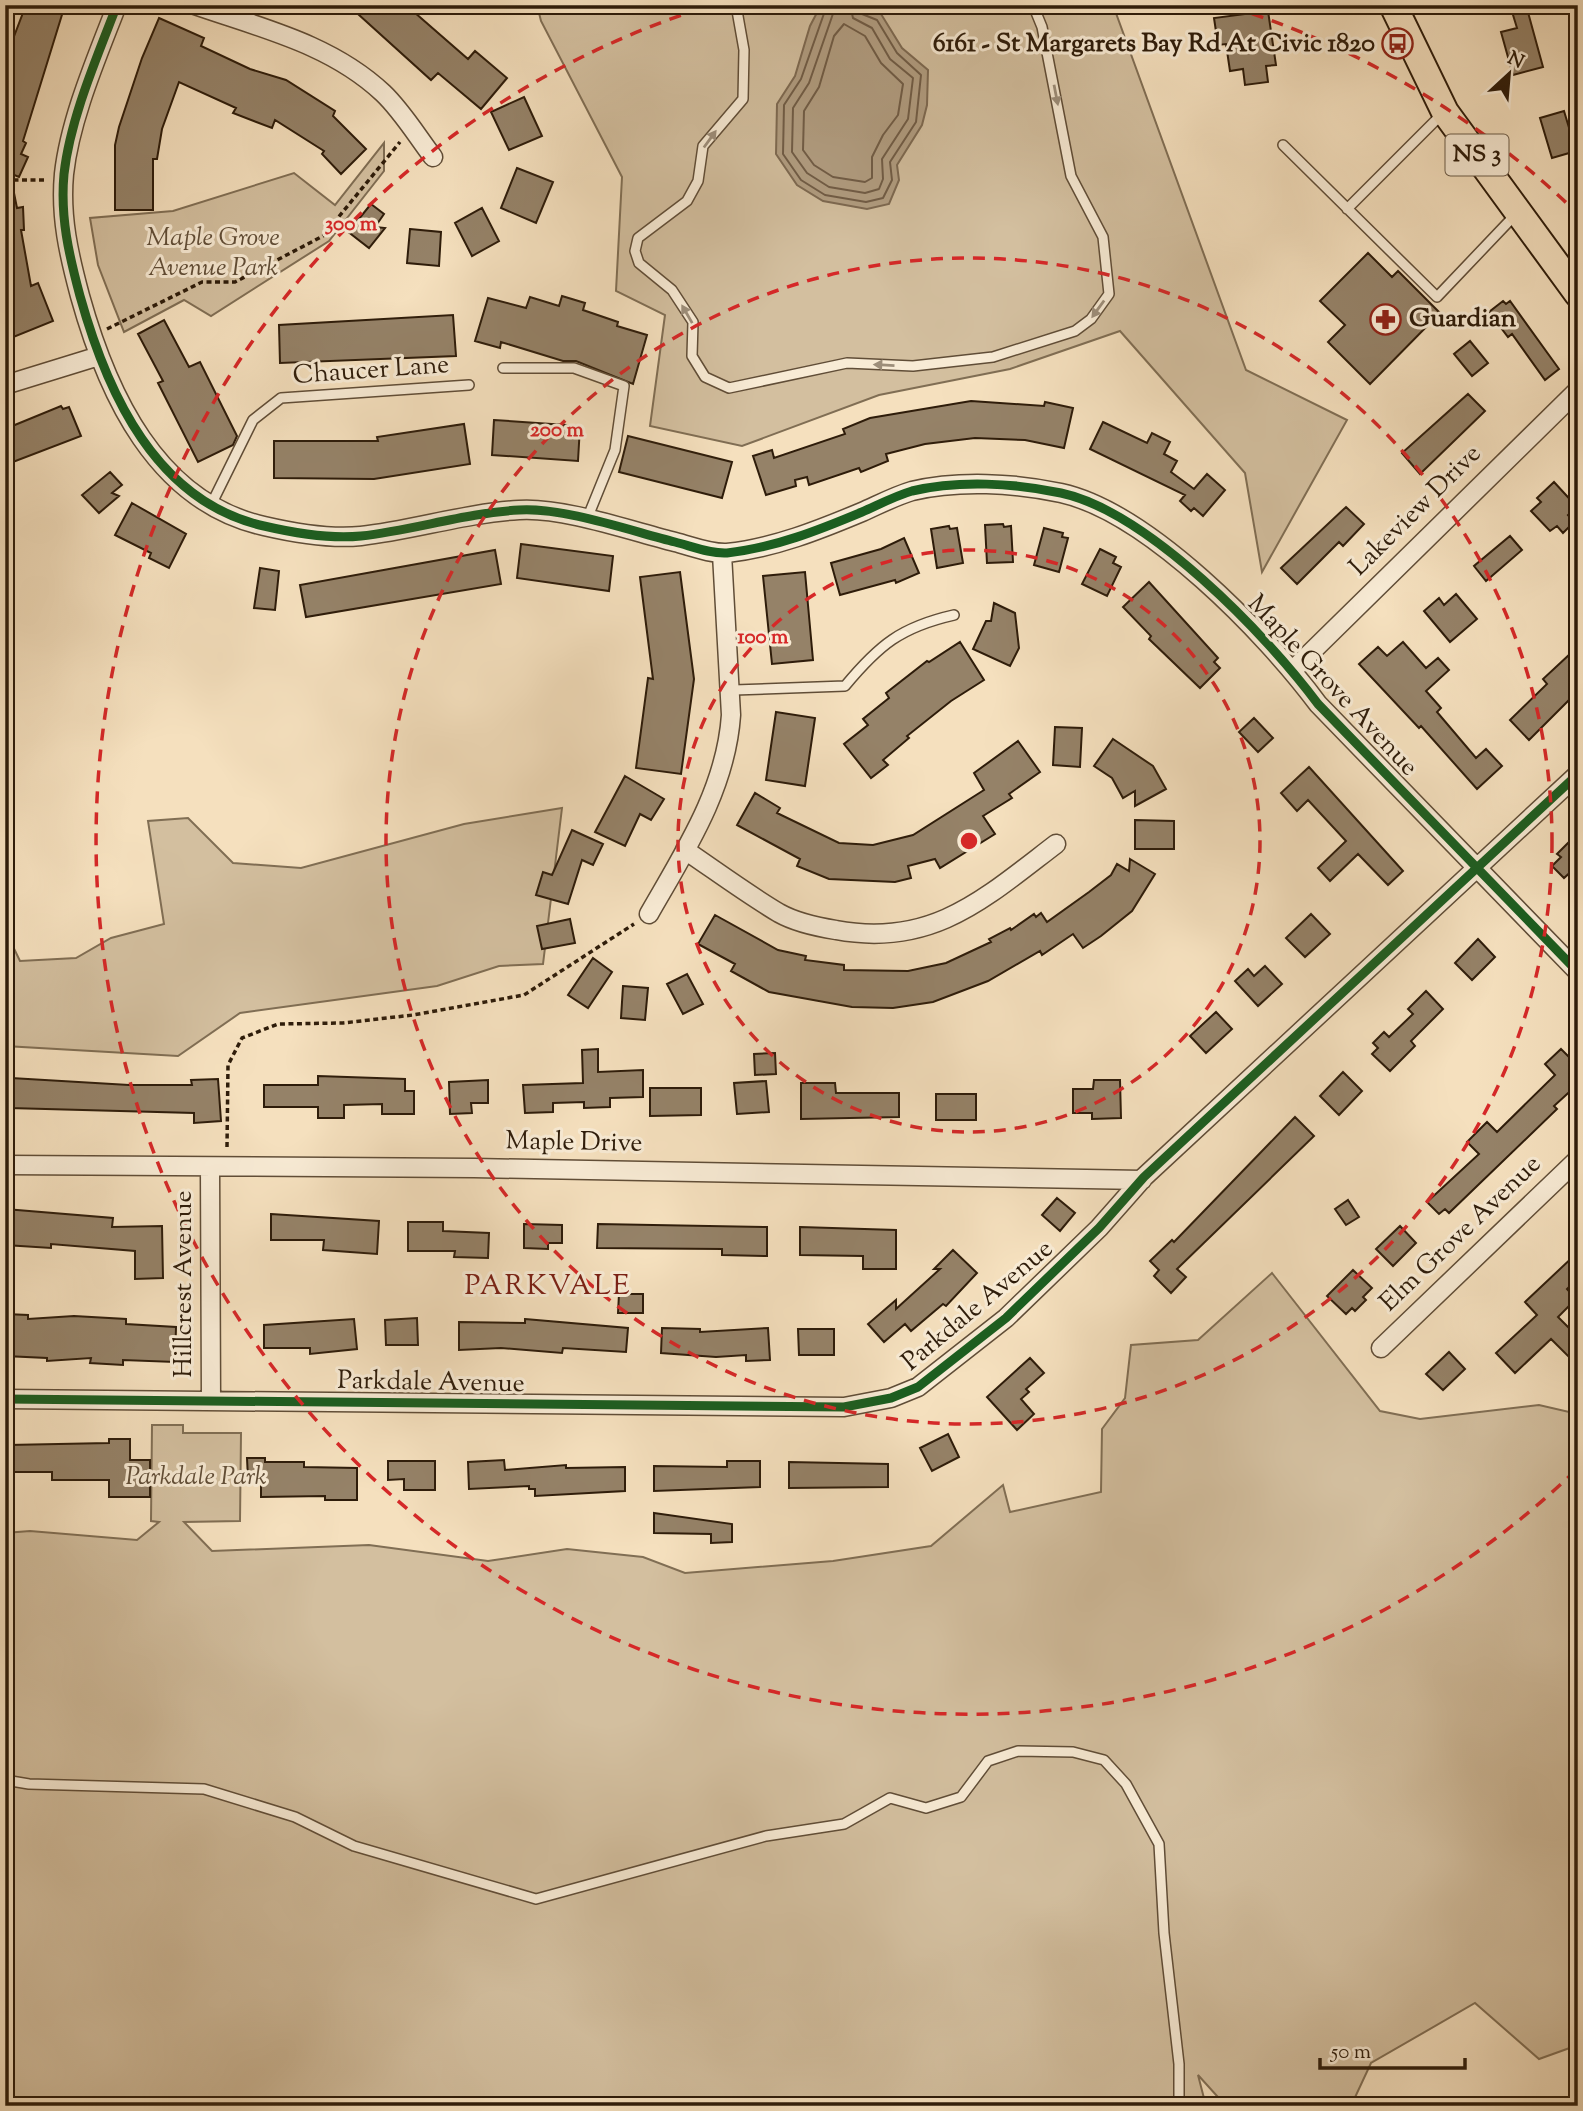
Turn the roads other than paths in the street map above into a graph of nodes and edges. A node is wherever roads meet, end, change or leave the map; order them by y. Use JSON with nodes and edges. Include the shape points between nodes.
{"nodes":[{"id":1,"x":117,"y":5,"type":"edge"},
{"id":2,"x":195,"y":5,"type":"edge"},
{"id":3,"x":736,"y":5,"type":"edge"},
{"id":4,"x":1033,"y":5,"type":"edge"},
{"id":5,"x":1393,"y":5,"type":"edge"},
{"id":6,"x":1444,"y":112,"type":"junction"},
{"id":7,"x":1283,"y":145,"type":"dead end"},
{"id":8,"x":433,"y":157,"type":"dead end"},
{"id":9,"x":1347,"y":209,"type":"junction"},
{"id":10,"x":1518,"y":211,"type":"junction"},
{"id":11,"x":1578,"y":294,"type":"edge"},
{"id":12,"x":99,"y":356,"type":"junction"},
{"id":13,"x":503,"y":368,"type":"dead end"},
{"id":14,"x":469,"y":385,"type":"dead end"},
{"id":15,"x":5,"y":386,"type":"edge"},
{"id":16,"x":1578,"y":390,"type":"edge"},
{"id":17,"x":211,"y":505,"type":"junction"},
{"id":18,"x":586,"y":520,"type":"junction"},
{"id":19,"x":722,"y":554,"type":"junction"},
{"id":20,"x":954,"y":615,"type":"dead end"},
{"id":21,"x":1293,"y":670,"type":"junction"},
{"id":22,"x":729,"y":684,"type":"junction"},
{"id":23,"x":1578,"y":774,"type":"edge"},
{"id":24,"x":1056,"y":844,"type":"dead end"},
{"id":25,"x":685,"y":850,"type":"junction"},
{"id":26,"x":1475,"y":867,"type":"junction"},
{"id":27,"x":649,"y":914,"type":"road end"},
{"id":28,"x":1578,"y":972,"type":"edge"},
{"id":29,"x":1578,"y":1159,"type":"edge"},
{"id":30,"x":5,"y":1166,"type":"edge"},
{"id":31,"x":219,"y":1167,"type":"junction"},
{"id":32,"x":1142,"y":1180,"type":"junction"},
{"id":33,"x":1381,"y":1348,"type":"dead end"},
{"id":34,"x":5,"y":1399,"type":"edge"},
{"id":35,"x":211,"y":1401,"type":"junction"},
{"id":36,"x":5,"y":1780,"type":"edge"},
{"id":37,"x":1179,"y":2106,"type":"edge"}],
"edges":[{"from":1,"to":12,"type":"street","name":"Maple Grove Avenue","via":[[68,149],[63,180],[64,238]]},
{"from":2,"to":8,"type":"street","via":[[323,50],[355,69],[386,95]]},
{"from":4,"to":3,"type":"lane","one_way":true,"via":[[1042,27],[1071,176],[1103,237],[1109,294],[1091,319],[1075,331],[993,357],[913,366],[847,363],[729,388],[705,377],[692,356],[693,322],[672,290],[639,263],[635,251],[638,238],[687,201],[698,181],[704,146],[743,99],[744,50]]},
{"from":5,"to":6,"type":"main road","number":"NS 3"},
{"from":6,"to":9,"type":"lane"},
{"from":6,"to":10,"type":"main road","number":"NS 3"},
{"from":7,"to":9,"type":"lane"},
{"from":9,"to":10,"type":"lane","via":[[1437,297]]},
{"from":10,"to":11,"type":"main road","number":"NS 3"},
{"from":12,"to":15,"type":"street"},
{"from":12,"to":17,"type":"street","name":"Maple Grove Avenue","via":[[140,438],[169,474]]},
{"from":13,"to":18,"type":"lane","via":[[574,368],[624,386],[615,450]]},
{"from":14,"to":17,"type":"lane","name":"Chaucer Lane","via":[[281,398],[253,420]]},
{"from":16,"to":21,"type":"street","name":"Lakeview Drive"},
{"from":17,"to":18,"type":"street","name":"Maple Grove Avenue","via":[[263,526],[356,537],[520,509]]},
{"from":18,"to":19,"type":"street","name":"Maple Grove Avenue"},
{"from":19,"to":21,"type":"street","name":"Maple Grove Avenue","via":[[815,531],[911,491],[1016,485],[1066,494],[1116,514],[1196,574]]},
{"from":19,"to":22,"type":"street"},
{"from":20,"to":22,"type":"lane","via":[[920,623],[892,639],[845,686],[734,690]]},
{"from":21,"to":26,"type":"street","name":"Maple Grove Avenue","via":[[1318,704]]},
{"from":22,"to":25,"type":"street","via":[[729,739],[723,763]]},
{"from":23,"to":26,"type":"street","name":"Parkdale Avenue"},
{"from":24,"to":25,"type":"street","via":[[996,890],[946,919],[903,934],[862,935],[782,914]]},
{"from":25,"to":27,"type":"street"},
{"from":26,"to":28,"type":"street","name":"Maple Grove Avenue"},
{"from":26,"to":32,"type":"street","name":"Parkdale Avenue"},
{"from":29,"to":33,"type":"street","name":"Elm Grove Avenue"},
{"from":30,"to":31,"type":"street","name":"Maple Drive"},
{"from":31,"to":32,"type":"street","name":"Maple Drive"},
{"from":31,"to":35,"type":"street","name":"Hillcrest Avenue"},
{"from":32,"to":35,"type":"street","name":"Parkdale Avenue","via":[[1054,1274],[975,1343],[918,1387],[867,1404]]},
{"from":34,"to":35,"type":"street","name":"Parkdale Avenue"},
{"from":36,"to":37,"type":"lane","via":[[204,1789],[295,1817],[354,1846],[536,1899],[766,1836],[844,1825],[890,1798],[926,1808],[961,1797],[988,1761],[1018,1751],[1073,1752],[1104,1760],[1126,1784],[1159,1844]]}]}
